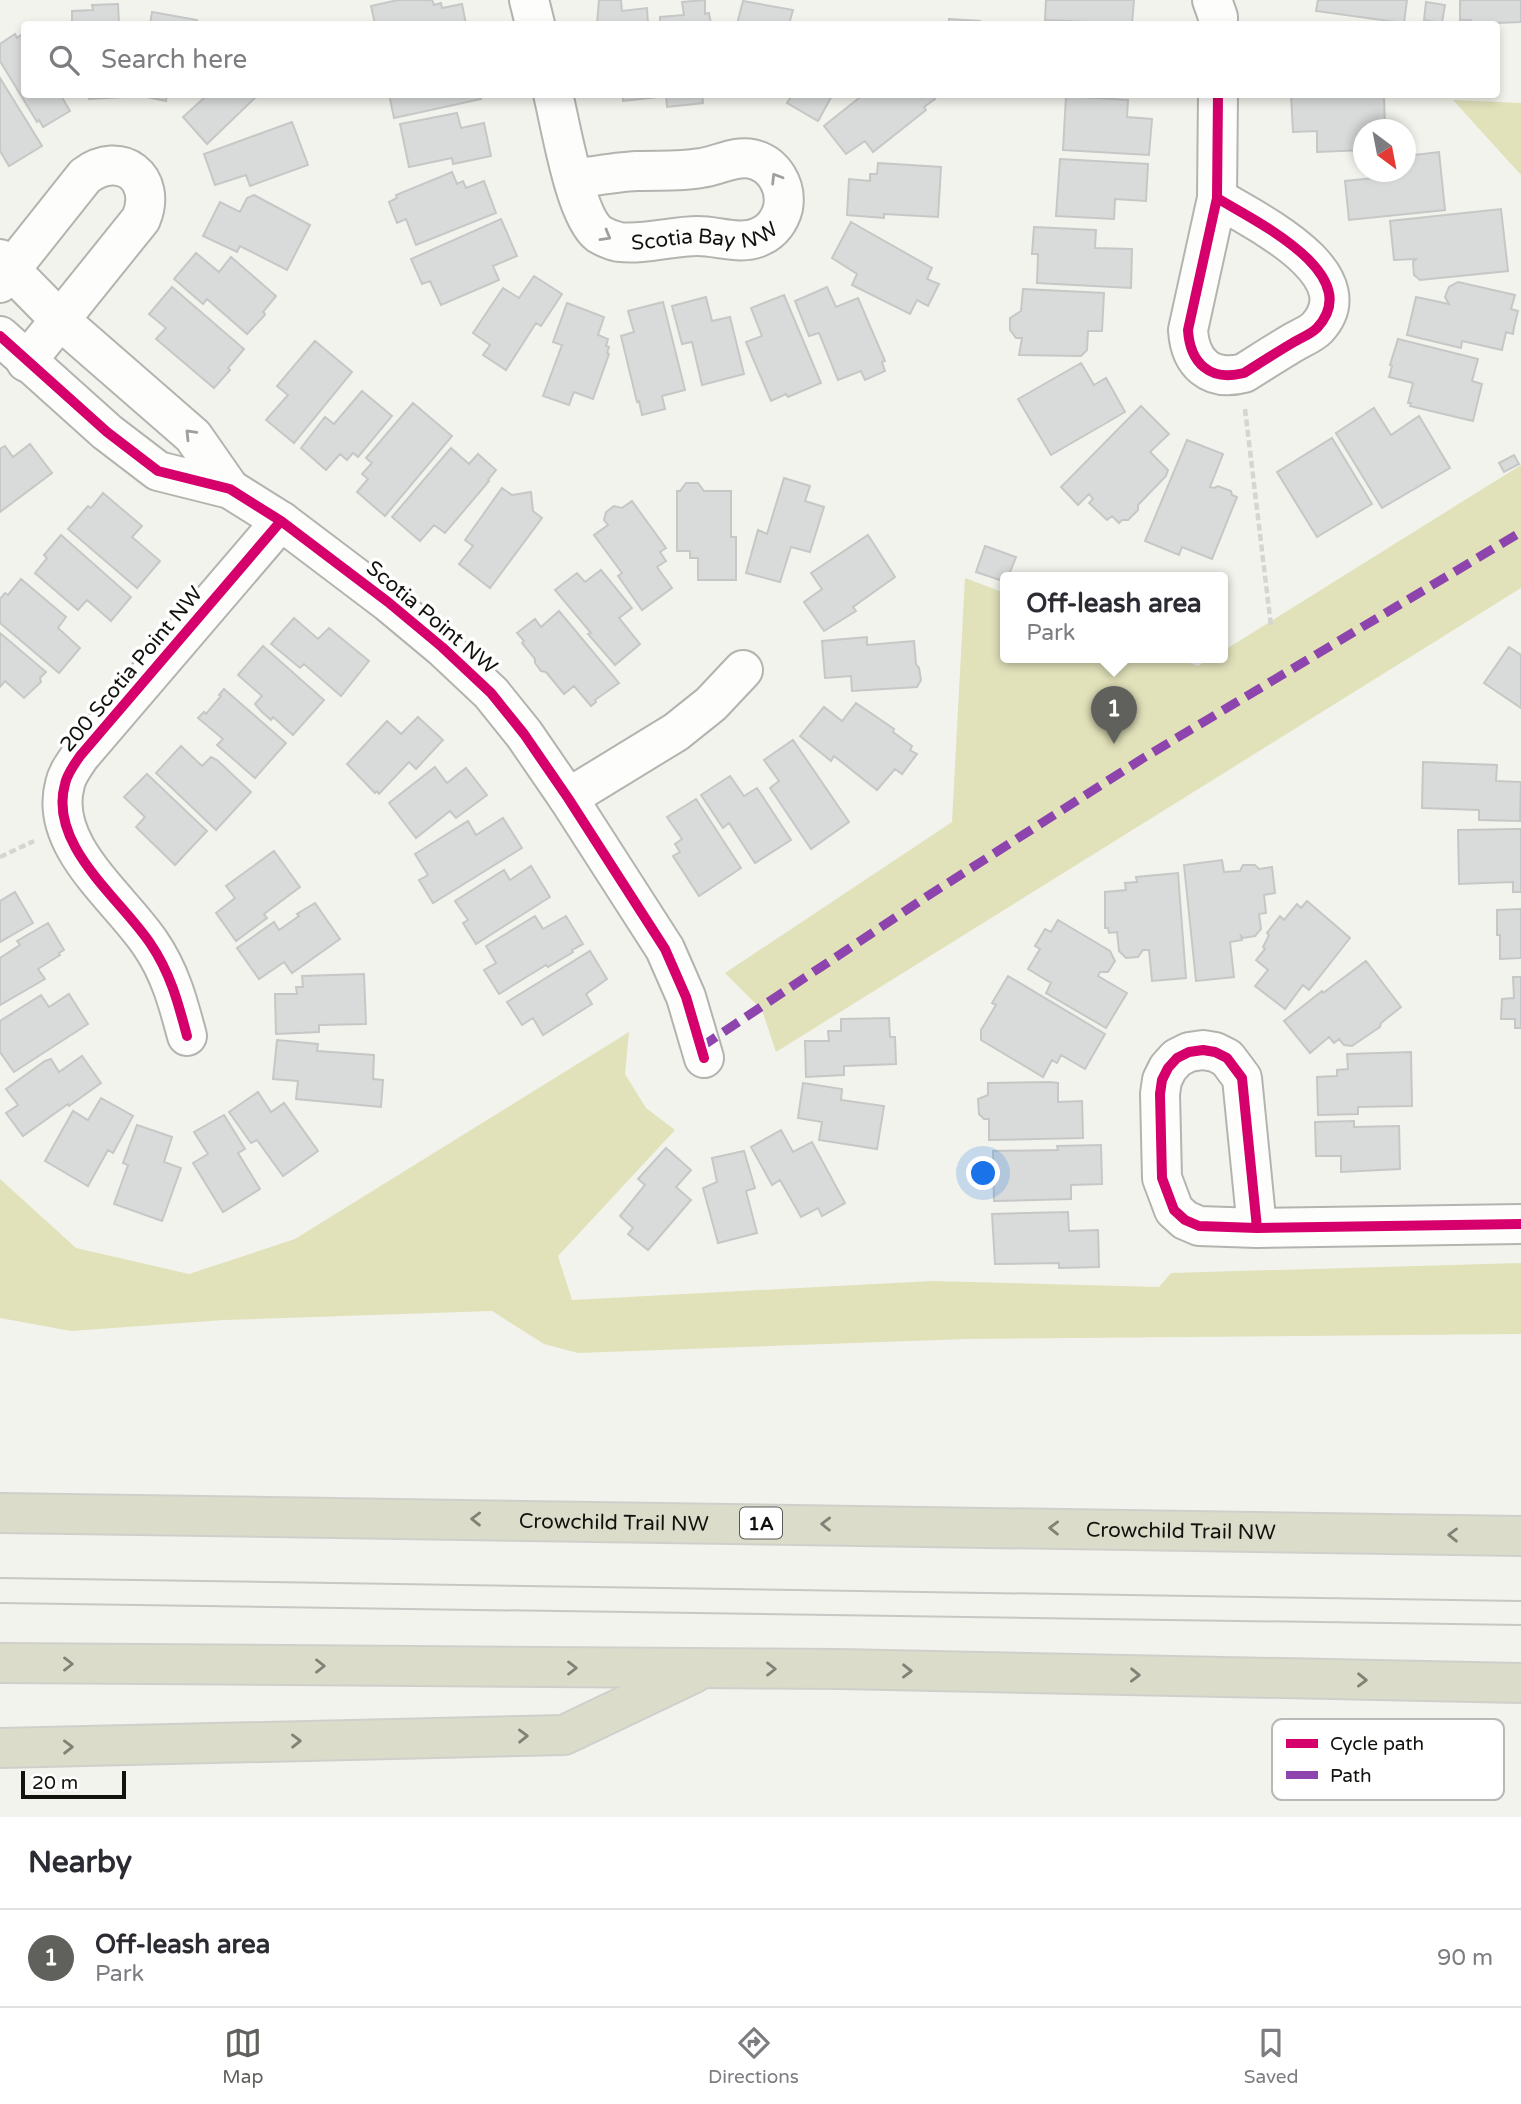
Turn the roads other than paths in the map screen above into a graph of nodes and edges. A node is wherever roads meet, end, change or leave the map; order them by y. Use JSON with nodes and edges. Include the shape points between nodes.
{"nodes":[{"id":1,"x":529,"y":0,"type":"edge"},
{"id":2,"x":534,"y":21,"type":"edge"},
{"id":3,"x":554,"y":98,"type":"edge"},
{"id":4,"x":1218,"y":98,"type":"edge"},
{"id":5,"x":574,"y":179,"type":"junction"},
{"id":6,"x":1217,"y":198,"type":"junction"},
{"id":7,"x":3,"y":271,"type":"edge"},
{"id":8,"x":61,"y":321,"type":"junction"},
{"id":9,"x":13,"y":349,"type":"edge"},
{"id":10,"x":230,"y":489,"type":"junction"},
{"id":11,"x":281,"y":521,"type":"junction"},
{"id":12,"x":743,"y":670,"type":"dead end"},
{"id":13,"x":568,"y":799,"type":"junction"},
{"id":14,"x":187,"y":1036,"type":"dead end"},
{"id":15,"x":704,"y":1058,"type":"dead end"},
{"id":16,"x":1521,"y":1224,"type":"edge"},
{"id":17,"x":1257,"y":1228,"type":"dead end"},
{"id":18,"x":0,"y":1513,"type":"edge"},
{"id":19,"x":1521,"y":1536,"type":"edge"},
{"id":20,"x":0,"y":1663,"type":"edge"},
{"id":21,"x":704,"y":1669,"type":"junction"},
{"id":22,"x":1521,"y":1683,"type":"edge"},
{"id":23,"x":1,"y":1748,"type":"edge"}],
"edges":[{"from":1,"to":2,"type":"street"},
{"from":3,"to":5,"type":"street","name":"Scotia Bay NW"},
{"from":4,"to":6,"type":"street"},
{"from":5,"to":5,"type":"street","name":"Scotia Bay NW","one_way":true,"via":[[582,211],[599,234],[617,242],[700,236],[750,241],[775,226],[784,199],[776,174],[767,165],[742,157],[703,168]]},
{"from":6,"to":6,"type":"street","via":[[1188,330],[1189,344],[1203,366],[1231,376],[1244,373],[1316,328],[1326,313],[1329,295],[1324,276],[1309,260]]},
{"from":7,"to":8,"type":"street","name":"Scotia Point NW"},
{"from":7,"to":8,"type":"street","via":[[85,176],[108,165],[132,172],[142,181],[146,194],[141,219]]},
{"from":8,"to":9,"type":"street"},
{"from":10,"to":8,"type":"street","name":"Scotia Point NW","one_way":true,"via":[[193,436]]},
{"from":9,"to":10,"type":"street","name":"Scotia Point NW","via":[[158,471]]},
{"from":10,"to":11,"type":"street","name":"Scotia Point NW"},
{"from":11,"to":13,"type":"street","name":"Scotia Point NW","via":[[388,602],[491,693]]},
{"from":11,"to":14,"type":"street","name":"200 Scotia Point NW","via":[[80,756],[64,785],[62,817],[71,841],[166,969]]},
{"from":12,"to":13,"type":"street","via":[[676,732]]},
{"from":13,"to":15,"type":"street","name":"Scotia Point NW","via":[[665,949],[686,997]]},
{"from":16,"to":17,"type":"street"},
{"from":19,"to":18,"type":"highway","name":"Crowchild Trail NW","number":"1A","one_way":true},
{"from":20,"to":21,"type":"highway","one_way":true},
{"from":21,"to":22,"type":"highway","one_way":true},
{"from":23,"to":21,"type":"highway","one_way":true,"via":[[564,1735]]}]}
